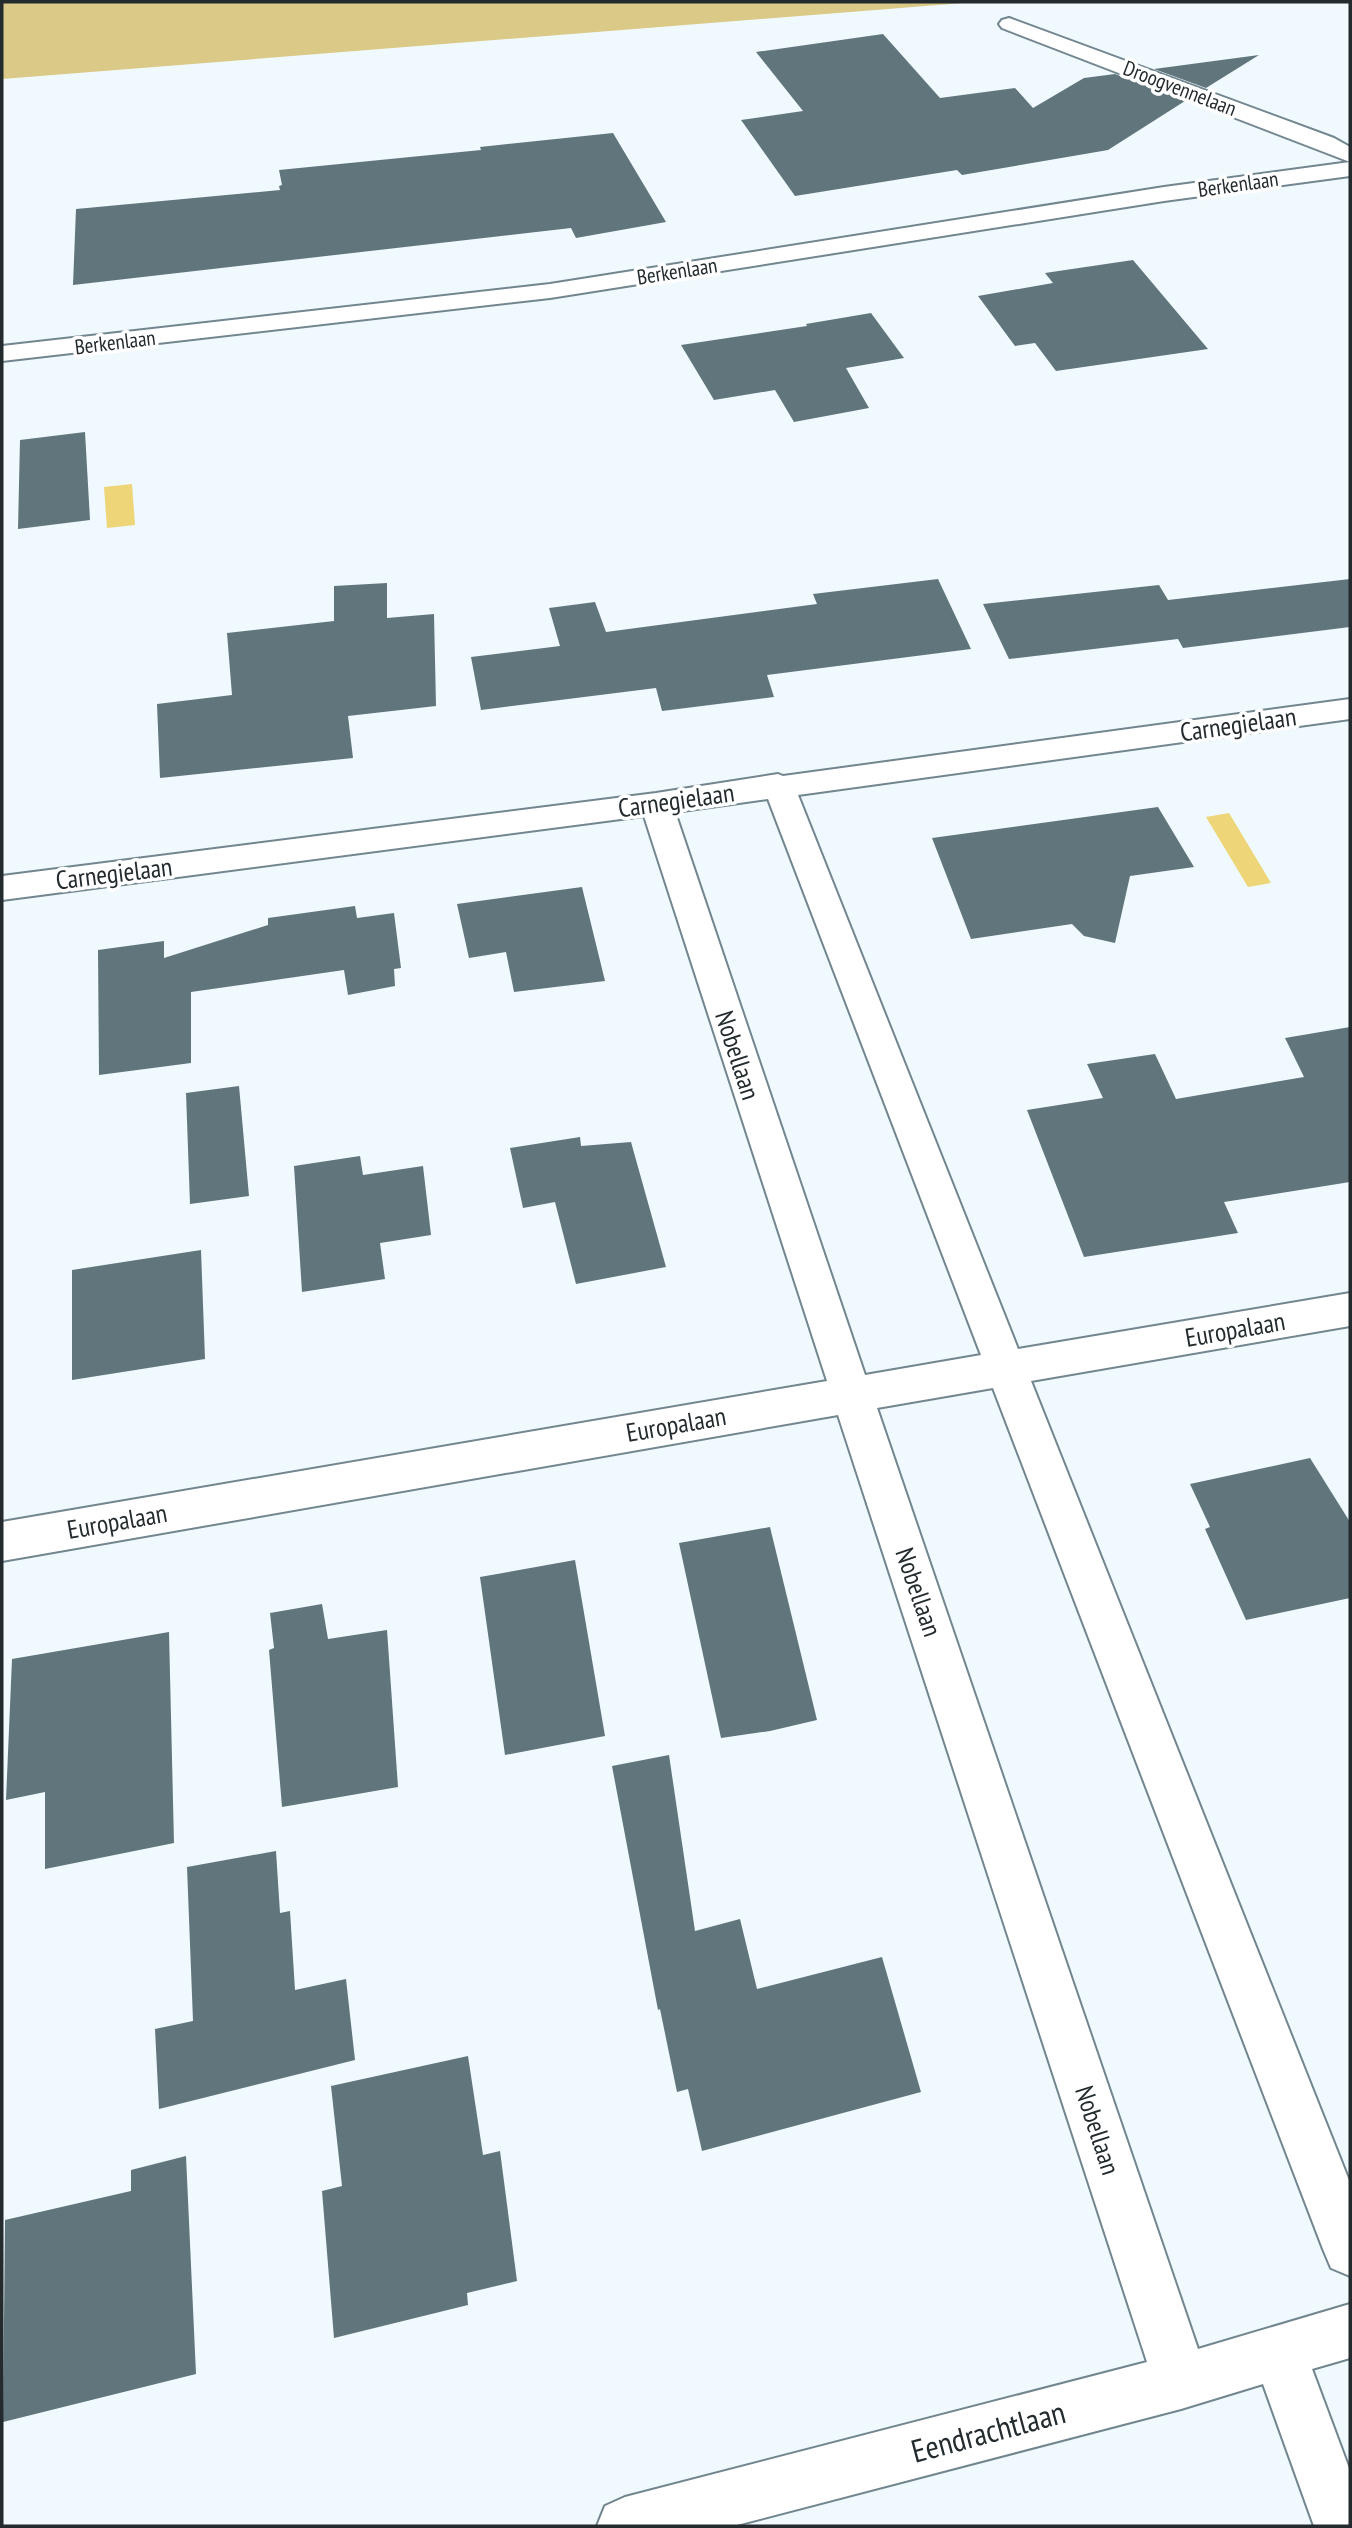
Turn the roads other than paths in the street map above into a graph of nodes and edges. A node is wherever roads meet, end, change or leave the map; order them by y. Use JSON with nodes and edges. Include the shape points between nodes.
{"nodes":[{"id":1,"x":1009,"y":24,"type":"dead end"},
{"id":2,"x":1350,"y":155,"type":"edge"},
{"id":3,"x":1350,"y":169,"type":"edge"},
{"id":4,"x":2,"y":354,"type":"edge"},
{"id":5,"x":1350,"y":709,"type":"edge"},
{"id":6,"x":778,"y":785,"type":"junction"},
{"id":7,"x":656,"y":804,"type":"junction"},
{"id":8,"x":2,"y":888,"type":"edge"},
{"id":9,"x":1350,"y":1309,"type":"edge"},
{"id":10,"x":1004,"y":1368,"type":"junction"},
{"id":11,"x":850,"y":1393,"type":"junction"},
{"id":12,"x":2,"y":1541,"type":"edge"},
{"id":13,"x":1350,"y":2249,"type":"edge"},
{"id":14,"x":1350,"y":2331,"type":"edge"},
{"id":15,"x":1279,"y":2353,"type":"junction"},
{"id":16,"x":1181,"y":2381,"type":"junction"},
{"id":17,"x":625,"y":2526,"type":"edge"},
{"id":18,"x":1342,"y":2526,"type":"edge"}],
"edges":[{"from":1,"to":2,"type":"street","name":"Droogvennelaan"},
{"from":3,"to":4,"type":"street","name":"Berkenlaan","via":[[550,291]]},
{"from":5,"to":6,"type":"street","name":"Carnegielaan"},
{"from":6,"to":7,"type":"street","name":"Carnegielaan"},
{"from":6,"to":10,"type":"street"},
{"from":7,"to":8,"type":"street","name":"Carnegielaan"},
{"from":7,"to":11,"type":"street","name":"Nobellaan"},
{"from":9,"to":10,"type":"street","name":"Europalaan"},
{"from":10,"to":11,"type":"street","name":"Europalaan"},
{"from":10,"to":13,"type":"street"},
{"from":11,"to":12,"type":"street","name":"Europalaan"},
{"from":11,"to":16,"type":"street","name":"Nobellaan","via":[[958,1704]]},
{"from":14,"to":15,"type":"street","name":"Eendrachtlaan"},
{"from":15,"to":16,"type":"street","name":"Eendrachtlaan"},
{"from":15,"to":18,"type":"street"},
{"from":16,"to":17,"type":"street","name":"Eendrachtlaan"}]}
